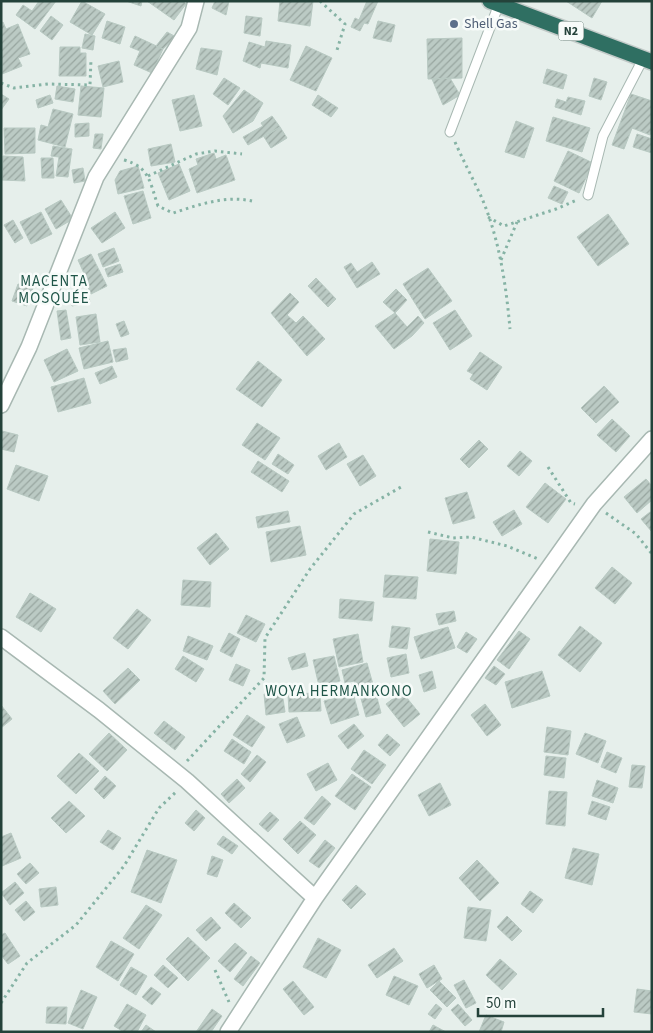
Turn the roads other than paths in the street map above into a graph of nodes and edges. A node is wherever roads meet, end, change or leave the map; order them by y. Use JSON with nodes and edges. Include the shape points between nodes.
{"nodes":[{"id":1,"x":196,"y":1,"type":"edge"},
{"id":2,"x":495,"y":3,"type":"edge"},
{"id":3,"x":647,"y":60,"type":"edge"},
{"id":4,"x":450,"y":132,"type":"road end"},
{"id":5,"x":588,"y":195,"type":"road end"},
{"id":6,"x":1,"y":405,"type":"edge"},
{"id":7,"x":652,"y":439,"type":"edge"},
{"id":8,"x":1,"y":637,"type":"edge"},
{"id":9,"x":316,"y":898,"type":"junction"},
{"id":10,"x":232,"y":1025,"type":"edge"}],
"edges":[{"from":1,"to":6,"type":"street","via":[[190,28],[96,177],[29,347]]},
{"from":2,"to":3,"type":"highway","number":"N2"},
{"from":2,"to":4,"type":"lane"},
{"from":3,"to":5,"type":"lane","via":[[603,136]]},
{"from":7,"to":9,"type":"street","via":[[592,507]]},
{"from":8,"to":9,"type":"street","via":[[182,777]]},
{"from":9,"to":10,"type":"street"}]}
